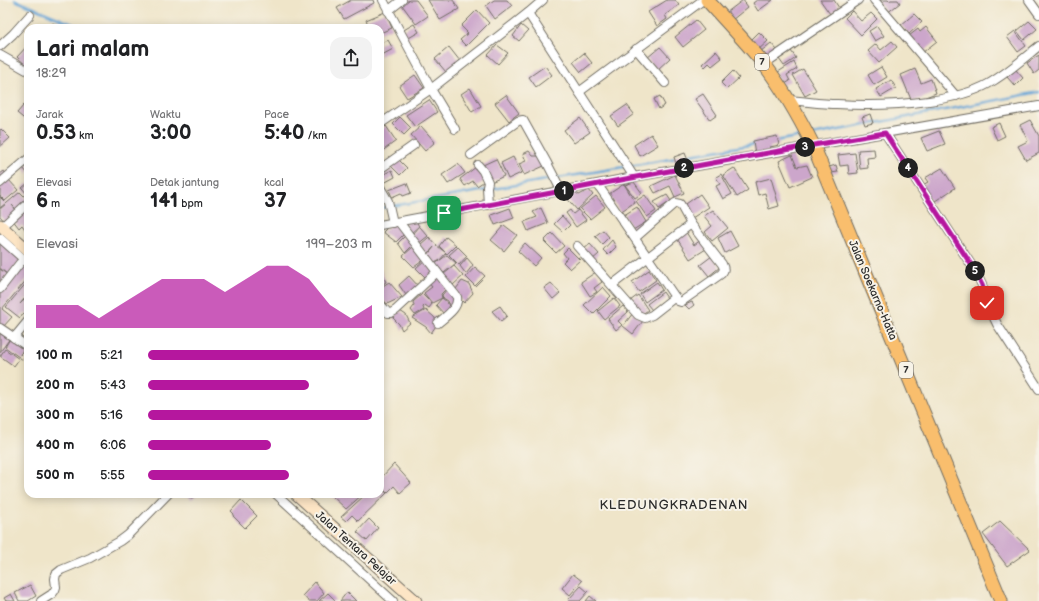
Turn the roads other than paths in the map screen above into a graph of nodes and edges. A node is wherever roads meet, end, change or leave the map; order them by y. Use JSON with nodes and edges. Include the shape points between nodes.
{"nodes":[{"id":1,"x":382,"y":0,"type":"edge"},
{"id":2,"x":402,"y":0,"type":"edge"},
{"id":3,"x":542,"y":0,"type":"edge"},
{"id":4,"x":703,"y":0,"type":"edge"},
{"id":5,"x":707,"y":0,"type":"edge"},
{"id":6,"x":858,"y":0,"type":"edge"},
{"id":7,"x":874,"y":0,"type":"edge"},
{"id":8,"x":1029,"y":0,"type":"edge"},
{"id":9,"x":388,"y":11,"type":"junction"},
{"id":10,"x":528,"y":13,"type":"junction"},
{"id":11,"x":1039,"y":14,"type":"edge"},
{"id":12,"x":30,"y":15,"type":"dead end"},
{"id":13,"x":0,"y":46,"type":"edge"},
{"id":14,"x":1039,"y":46,"type":"edge"},
{"id":15,"x":636,"y":49,"type":"junction"},
{"id":16,"x":0,"y":55,"type":"edge"},
{"id":17,"x":764,"y":64,"type":"junction"},
{"id":18,"x":24,"y":69,"type":"edge"},
{"id":19,"x":665,"y":83,"type":"dead end"},
{"id":20,"x":431,"y":89,"type":"junction"},
{"id":21,"x":579,"y":92,"type":"junction"},
{"id":22,"x":956,"y":96,"type":"junction"},
{"id":23,"x":788,"y":100,"type":"junction"},
{"id":24,"x":1039,"y":106,"type":"edge"},
{"id":25,"x":384,"y":121,"type":"edge"},
{"id":26,"x":455,"y":129,"type":"dead end"},
{"id":27,"x":885,"y":133,"type":"junction"},
{"id":28,"x":809,"y":139,"type":"junction"},
{"id":29,"x":414,"y":146,"type":"dead end"},
{"id":30,"x":471,"y":156,"type":"dead end"},
{"id":31,"x":24,"y":163,"type":"edge"},
{"id":32,"x":384,"y":165,"type":"edge"},
{"id":33,"x":478,"y":165,"type":"dead end"},
{"id":34,"x":634,"y":177,"type":"junction"},
{"id":35,"x":0,"y":183,"type":"edge"},
{"id":36,"x":598,"y":185,"type":"junction"},
{"id":37,"x":562,"y":192,"type":"junction"},
{"id":38,"x":384,"y":194,"type":"edge"},
{"id":39,"x":488,"y":202,"type":"junction"},
{"id":40,"x":24,"y":206,"type":"edge"},
{"id":41,"x":396,"y":222,"type":"junction"},
{"id":42,"x":384,"y":224,"type":"edge"},
{"id":43,"x":691,"y":224,"type":"junction"},
{"id":44,"x":1,"y":226,"type":"edge"},
{"id":45,"x":0,"y":238,"type":"edge"},
{"id":46,"x":635,"y":238,"type":"junction"},
{"id":47,"x":577,"y":246,"type":"dead end"},
{"id":48,"x":24,"y":253,"type":"edge"},
{"id":49,"x":24,"y":255,"type":"edge"},
{"id":50,"x":648,"y":257,"type":"junction"},
{"id":51,"x":24,"y":260,"type":"edge"},
{"id":52,"x":437,"y":272,"type":"junction"},
{"id":53,"x":612,"y":285,"type":"junction"},
{"id":54,"x":0,"y":289,"type":"edge"},
{"id":55,"x":675,"y":297,"type":"junction"},
{"id":56,"x":384,"y":309,"type":"edge"},
{"id":57,"x":438,"y":323,"type":"dead end"},
{"id":58,"x":24,"y":326,"type":"edge"},
{"id":59,"x":0,"y":328,"type":"edge"},
{"id":60,"x":14,"y":338,"type":"junction"},
{"id":61,"x":24,"y":344,"type":"edge"},
{"id":62,"x":1039,"y":389,"type":"edge"},
{"id":63,"x":164,"y":498,"type":"edge"},
{"id":64,"x":280,"y":498,"type":"edge"},
{"id":65,"x":300,"y":498,"type":"edge"},
{"id":66,"x":401,"y":588,"type":"junction"},
{"id":67,"x":391,"y":600,"type":"edge"},
{"id":68,"x":41,"y":601,"type":"edge"},
{"id":69,"x":416,"y":601,"type":"edge"},
{"id":70,"x":1001,"y":601,"type":"edge"}],
"edges":[{"from":1,"to":9,"type":"street"},
{"from":2,"to":9,"type":"street"},
{"from":3,"to":10,"type":"street"},
{"from":4,"to":15,"type":"street"},
{"from":5,"to":17,"type":"highway","name":"Jalan Soekarno-Hatta","number":"7"},
{"from":6,"to":17,"type":"street"},
{"from":7,"to":22,"type":"street"},
{"from":8,"to":11,"type":"street"},
{"from":9,"to":20,"type":"street"},
{"from":10,"to":20,"type":"street"},
{"from":10,"to":21,"type":"street"},
{"from":12,"to":13,"type":"street"},
{"from":14,"to":22,"type":"street","via":[[987,85]]},
{"from":15,"to":19,"type":"street"},
{"from":15,"to":21,"type":"street"},
{"from":16,"to":18,"type":"street"},
{"from":17,"to":23,"type":"highway","name":"Jalan Soekarno-Hatta","number":"7"},
{"from":20,"to":25,"type":"street"},
{"from":20,"to":26,"type":"street"},
{"from":21,"to":34,"type":"street"},
{"from":22,"to":23,"type":"street","via":[[891,105]]},
{"from":23,"to":28,"type":"highway","name":"Jalan Soekarno-Hatta","number":"7"},
{"from":24,"to":27,"type":"street"},
{"from":27,"to":28,"type":"street"},
{"from":27,"to":62,"type":"street","via":[[974,269],[997,324]]},
{"from":28,"to":34,"type":"street"},
{"from":28,"to":70,"type":"highway","name":"Jalan Soekarno-Hatta","number":"7"},
{"from":29,"to":32,"type":"street"},
{"from":30,"to":37,"type":"street","via":[[518,121],[523,120]]},
{"from":31,"to":35,"type":"street"},
{"from":33,"to":39,"type":"street","via":[[488,182]]},
{"from":34,"to":36,"type":"street"},
{"from":36,"to":37,"type":"street"},
{"from":36,"to":46,"type":"street"},
{"from":37,"to":39,"type":"street"},
{"from":38,"to":41,"type":"street"},
{"from":39,"to":41,"type":"street"},
{"from":40,"to":44,"type":"street"},
{"from":41,"to":42,"type":"street"},
{"from":41,"to":52,"type":"street"},
{"from":43,"to":46,"type":"street","via":[[680,204],[676,202]]},
{"from":43,"to":50,"type":"street"},
{"from":43,"to":55,"type":"street","via":[[722,264],[724,271],[681,302]]},
{"from":44,"to":48,"type":"main road"},
{"from":45,"to":49,"type":"street"},
{"from":46,"to":50,"type":"street"},
{"from":47,"to":53,"type":"street"},
{"from":50,"to":53,"type":"street"},
{"from":50,"to":55,"type":"street"},
{"from":51,"to":54,"type":"street"},
{"from":52,"to":56,"type":"street","via":[[396,310],[388,313]]},
{"from":52,"to":57,"type":"street","via":[[458,297],[454,309]]},
{"from":53,"to":55,"type":"street","via":[[638,315],[645,318]]},
{"from":58,"to":60,"type":"street"},
{"from":59,"to":60,"type":"street"},
{"from":60,"to":61,"type":"street"},
{"from":63,"to":68,"type":"street","via":[[120,541],[56,574],[56,587],[52,594]]},
{"from":64,"to":67,"type":"street"},
{"from":65,"to":66,"type":"main road","name":"Jalan Tentara Pelajar"},
{"from":66,"to":67,"type":"street"},
{"from":66,"to":69,"type":"main road","name":"Jalan Tentara Pelajar"}]}
